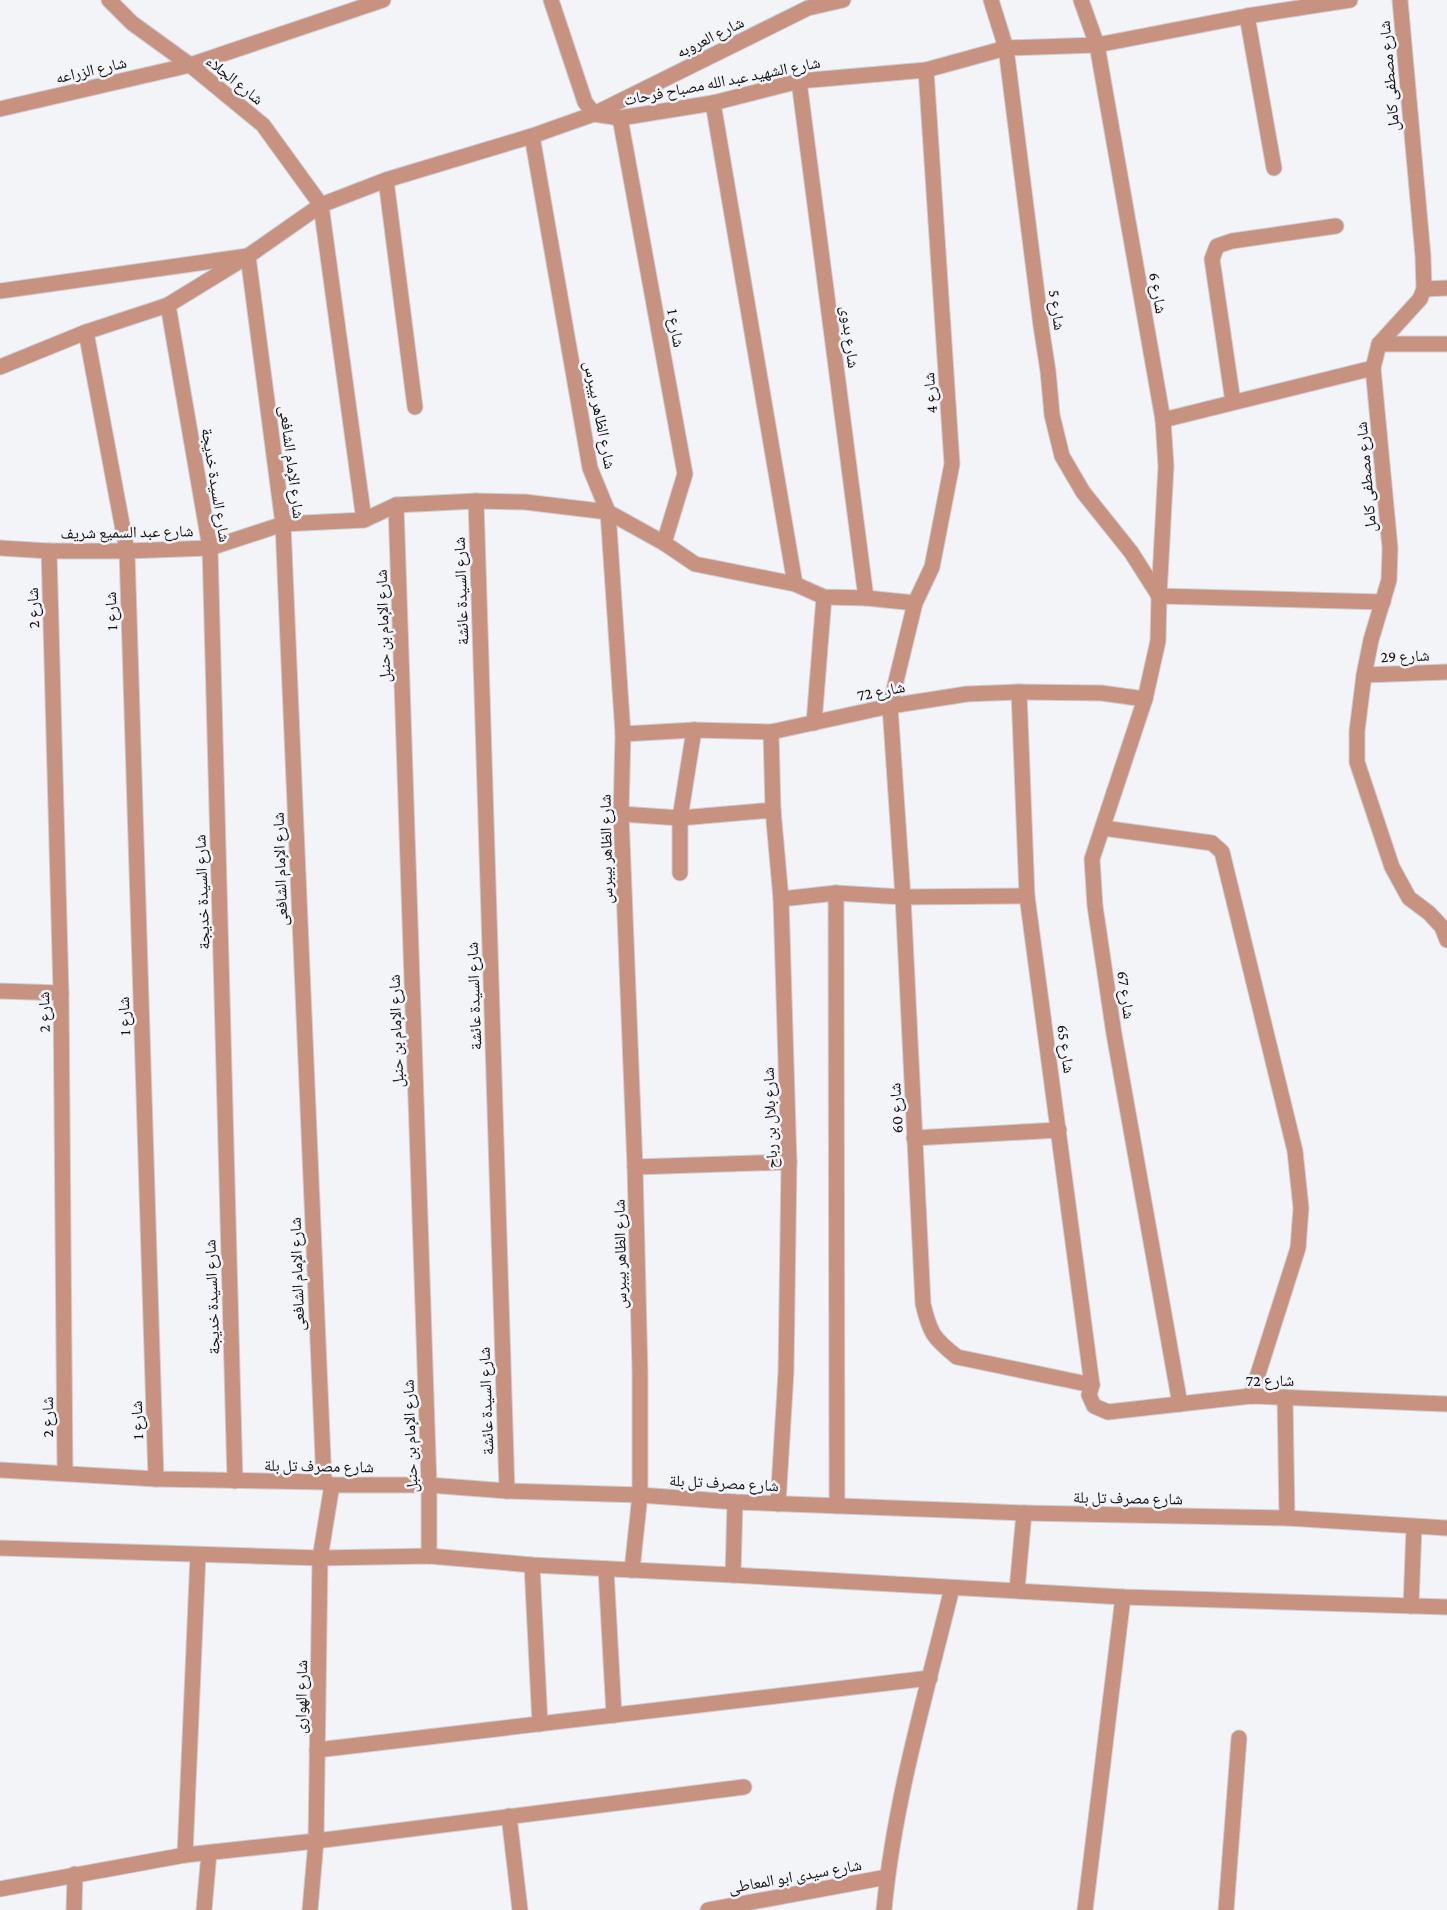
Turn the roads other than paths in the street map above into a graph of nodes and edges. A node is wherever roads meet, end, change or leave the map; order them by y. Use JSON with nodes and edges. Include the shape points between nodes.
{"nodes":[{"id":1,"x":109,"y":0,"type":"edge"},
{"id":2,"x":383,"y":0,"type":"edge"},
{"id":3,"x":551,"y":0,"type":"edge"},
{"id":4,"x":843,"y":0,"type":"edge"},
{"id":5,"x":991,"y":0,"type":"edge"},
{"id":6,"x":1081,"y":0,"type":"edge"},
{"id":7,"x":1350,"y":0,"type":"edge"},
{"id":8,"x":1400,"y":0,"type":"edge"},
{"id":9,"x":806,"y":4,"type":"edge"},
{"id":10,"x":1247,"y":16,"type":"junction"},
{"id":11,"x":1097,"y":45,"type":"junction"},
{"id":12,"x":1006,"y":48,"type":"junction"},
{"id":13,"x":190,"y":65,"type":"junction"},
{"id":14,"x":926,"y":70,"type":"junction"},
{"id":15,"x":799,"y":81,"type":"junction"},
{"id":16,"x":713,"y":103,"type":"junction"},
{"id":17,"x":0,"y":109,"type":"edge"},
{"id":18,"x":594,"y":114,"type":"junction"},
{"id":19,"x":620,"y":118,"type":"junction"},
{"id":20,"x":532,"y":136,"type":"junction"},
{"id":21,"x":1274,"y":168,"type":"dead end"},
{"id":22,"x":386,"y":180,"type":"junction"},
{"id":23,"x":321,"y":205,"type":"junction"},
{"id":24,"x":1336,"y":226,"type":"dead end"},
{"id":25,"x":248,"y":256,"type":"junction"},
{"id":26,"x":1447,"y":288,"type":"edge"},
{"id":27,"x":1424,"y":289,"type":"junction"},
{"id":28,"x":0,"y":291,"type":"edge"},
{"id":29,"x":168,"y":305,"type":"junction"},
{"id":30,"x":86,"y":332,"type":"junction"},
{"id":31,"x":1380,"y":344,"type":"junction"},
{"id":32,"x":1447,"y":344,"type":"edge"},
{"id":33,"x":0,"y":367,"type":"edge"},
{"id":34,"x":1373,"y":368,"type":"junction"},
{"id":35,"x":1233,"y":402,"type":"junction"},
{"id":36,"x":414,"y":407,"type":"dead end"},
{"id":37,"x":1163,"y":420,"type":"junction"},
{"id":38,"x":476,"y":501,"type":"junction"},
{"id":39,"x":396,"y":505,"type":"junction"},
{"id":40,"x":608,"y":512,"type":"junction"},
{"id":41,"x":364,"y":520,"type":"junction"},
{"id":42,"x":283,"y":524,"type":"junction"},
{"id":43,"x":664,"y":543,"type":"junction"},
{"id":44,"x":0,"y":548,"type":"edge"},
{"id":45,"x":210,"y":548,"type":"junction"},
{"id":46,"x":49,"y":551,"type":"junction"},
{"id":47,"x":127,"y":551,"type":"junction"},
{"id":48,"x":795,"y":584,"type":"junction"},
{"id":49,"x":1159,"y":596,"type":"junction"},
{"id":50,"x":824,"y":597,"type":"junction"},
{"id":51,"x":866,"y":598,"type":"junction"},
{"id":52,"x":1383,"y":602,"type":"junction"},
{"id":53,"x":916,"y":603,"type":"junction"},
{"id":54,"x":1447,"y":672,"type":"edge"},
{"id":55,"x":1364,"y":676,"type":"junction"},
{"id":56,"x":1019,"y":692,"type":"junction"},
{"id":57,"x":1146,"y":699,"type":"junction"},
{"id":58,"x":890,"y":706,"type":"junction"},
{"id":59,"x":814,"y":722,"type":"junction"},
{"id":60,"x":694,"y":730,"type":"junction"},
{"id":61,"x":771,"y":732,"type":"junction"},
{"id":62,"x":623,"y":734,"type":"junction"},
{"id":63,"x":773,"y":810,"type":"junction"},
{"id":64,"x":621,"y":814,"type":"junction"},
{"id":65,"x":680,"y":818,"type":"junction"},
{"id":66,"x":1103,"y":828,"type":"junction"},
{"id":67,"x":680,"y":873,"type":"dead end"},
{"id":68,"x":836,"y":893,"type":"junction"},
{"id":69,"x":1027,"y":896,"type":"junction"},
{"id":70,"x":903,"y":897,"type":"junction"},
{"id":71,"x":781,"y":898,"type":"junction"},
{"id":72,"x":1445,"y":930,"type":"edge"},
{"id":73,"x":0,"y":991,"type":"edge"},
{"id":74,"x":61,"y":993,"type":"junction"},
{"id":75,"x":1059,"y":1130,"type":"junction"},
{"id":76,"x":914,"y":1138,"type":"junction"},
{"id":77,"x":789,"y":1162,"type":"junction"},
{"id":78,"x":635,"y":1168,"type":"junction"},
{"id":79,"x":1092,"y":1385,"type":"junction"},
{"id":80,"x":1251,"y":1396,"type":"junction"},
{"id":81,"x":1285,"y":1397,"type":"junction"},
{"id":82,"x":1180,"y":1404,"type":"junction"},
{"id":83,"x":1447,"y":1404,"type":"edge"},
{"id":84,"x":1094,"y":1406,"type":"joint"},
{"id":85,"x":0,"y":1470,"type":"edge"},
{"id":86,"x":65,"y":1473,"type":"junction"},
{"id":87,"x":156,"y":1479,"type":"junction"},
{"id":88,"x":235,"y":1481,"type":"junction"},
{"id":89,"x":328,"y":1484,"type":"junction"},
{"id":90,"x":429,"y":1485,"type":"junction"},
{"id":91,"x":507,"y":1491,"type":"junction"},
{"id":92,"x":640,"y":1495,"type":"junction"},
{"id":93,"x":735,"y":1502,"type":"junction"},
{"id":94,"x":778,"y":1504,"type":"junction"},
{"id":95,"x":838,"y":1506,"type":"junction"},
{"id":96,"x":1024,"y":1513,"type":"junction"},
{"id":97,"x":1287,"y":1518,"type":"junction"},
{"id":98,"x":1414,"y":1526,"type":"junction"},
{"id":99,"x":1447,"y":1528,"type":"edge"},
{"id":100,"x":0,"y":1548,"type":"edge"},
{"id":101,"x":198,"y":1555,"type":"junction"},
{"id":102,"x":429,"y":1556,"type":"junction"},
{"id":103,"x":320,"y":1558,"type":"junction"},
{"id":104,"x":532,"y":1565,"type":"junction"},
{"id":105,"x":606,"y":1569,"type":"junction"},
{"id":106,"x":632,"y":1570,"type":"junction"},
{"id":107,"x":733,"y":1575,"type":"junction"},
{"id":108,"x":952,"y":1588,"type":"junction"},
{"id":109,"x":1017,"y":1590,"type":"junction"},
{"id":110,"x":1123,"y":1597,"type":"junction"},
{"id":111,"x":1411,"y":1606,"type":"junction"},
{"id":112,"x":1447,"y":1607,"type":"edge"},
{"id":113,"x":930,"y":1678,"type":"junction"},
{"id":114,"x":614,"y":1715,"type":"junction"},
{"id":115,"x":540,"y":1724,"type":"junction"},
{"id":116,"x":1239,"y":1738,"type":"dead end"},
{"id":117,"x":317,"y":1750,"type":"junction"},
{"id":118,"x":744,"y":1787,"type":"dead end"},
{"id":119,"x":509,"y":1816,"type":"junction"},
{"id":120,"x":316,"y":1841,"type":"junction"},
{"id":121,"x":209,"y":1852,"type":"junction"},
{"id":122,"x":185,"y":1856,"type":"junction"},
{"id":123,"x":75,"y":1874,"type":"junction"},
{"id":124,"x":887,"y":1877,"type":"junction"},
{"id":125,"x":0,"y":1889,"type":"edge"},
{"id":126,"x":74,"y":1910,"type":"edge"},
{"id":127,"x":204,"y":1910,"type":"edge"},
{"id":128,"x":310,"y":1910,"type":"edge"},
{"id":129,"x":520,"y":1910,"type":"edge"},
{"id":130,"x":708,"y":1910,"type":"edge"},
{"id":131,"x":884,"y":1910,"type":"edge"},
{"id":132,"x":1085,"y":1910,"type":"edge"},
{"id":133,"x":1226,"y":1910,"type":"edge"}],
"edges":[{"from":1,"to":13,"type":"street","name":"شارع الجلاء","via":[[132,23]]},
{"from":2,"to":13,"type":"street"},
{"from":3,"to":18,"type":"street","via":[[585,102]]},
{"from":4,"to":9,"type":"street","name":"شارع العروبه"},
{"from":5,"to":12,"type":"street","name":"شارع 5"},
{"from":6,"to":11,"type":"street","name":"شارع 6"},
{"from":7,"to":10,"type":"street","name":"شارع الشهيد عبد الله مصباح فرحات"},
{"from":8,"to":27,"type":"street","name":"شارع مصطفى كامل"},
{"from":9,"to":18,"type":"street","name":"شارع العروبه"},
{"from":10,"to":11,"type":"street","name":"شارع الشهيد عبد الله مصباح فرحات"},
{"from":10,"to":21,"type":"street"},
{"from":11,"to":12,"type":"street","name":"شارع الشهيد عبد الله مصباح فرحات"},
{"from":11,"to":37,"type":"street","name":"شارع 6"},
{"from":12,"to":14,"type":"street","name":"شارع الشهيد عبد الله مصباح فرحات"},
{"from":12,"to":49,"type":"street","name":"شارع 5","via":[[1052,415],[1062,456],[1083,492],[1131,552]]},
{"from":13,"to":17,"type":"street","name":"شارع الزراعه"},
{"from":13,"to":23,"type":"street","name":"شارع الجلاء","via":[[263,125]]},
{"from":14,"to":15,"type":"street","name":"شارع الشهيد عبد الله مصباح فرحات"},
{"from":14,"to":53,"type":"street","name":"شارع 4","via":[[952,464],[932,567]]},
{"from":15,"to":16,"type":"street","name":"شارع الشهيد عبد الله مصباح فرحات"},
{"from":15,"to":51,"type":"street","name":"شارع بدوى"},
{"from":16,"to":19,"type":"street","name":"شارع الشهيد عبد الله مصباح فرحات"},
{"from":16,"to":48,"type":"street"},
{"from":18,"to":19,"type":"street","name":"شارع الشهيد عبد الله مصباح فرحات"},
{"from":18,"to":20,"type":"street","name":"شارع الشهيد عبد الله مصباح فرحات"},
{"from":19,"to":43,"type":"street","name":"شارع 1","via":[[684,474]]},
{"from":20,"to":22,"type":"street","name":"شارع الشهيد عبد الله مصباح فرحات"},
{"from":20,"to":40,"type":"street","name":"شارع الظاهر بيبرس","via":[[590,468]]},
{"from":22,"to":23,"type":"street","name":"شارع الشهيد عبد الله مصباح فرحات"},
{"from":22,"to":36,"type":"street"},
{"from":23,"to":25,"type":"street","name":"شارع الشهيد عبد الله مصباح فرحات"},
{"from":23,"to":41,"type":"street"},
{"from":24,"to":35,"type":"street","via":[[1217,246],[1212,259]]},
{"from":25,"to":28,"type":"street"},
{"from":25,"to":29,"type":"street","name":"شارع الشهيد عبد الله مصباح فرحات"},
{"from":25,"to":42,"type":"street","name":"شارع الإمام الشافعى"},
{"from":26,"to":27,"type":"street"},
{"from":27,"to":31,"type":"street","name":"شارع مصطفى كامل","via":[[1420,299]]},
{"from":29,"to":30,"type":"street","name":"شارع الشهيد عبد الله مصباح فرحات"},
{"from":29,"to":45,"type":"street","name":"شارع السيدة خديجة"},
{"from":30,"to":33,"type":"street","name":"شارع الشهيد عبد الله مصباح فرحات"},
{"from":30,"to":47,"type":"street","name":"شارع 1"},
{"from":31,"to":32,"type":"street"},
{"from":31,"to":34,"type":"street","name":"شارع مصطفى كامل"},
{"from":34,"to":35,"type":"street"},
{"from":34,"to":52,"type":"street","name":"شارع مصطفى كامل","via":[[1390,548],[1389,580]]},
{"from":35,"to":37,"type":"street"},
{"from":37,"to":49,"type":"street","name":"شارع 6","via":[[1166,466]]},
{"from":38,"to":39,"type":"street","name":"شارع عبد السميع شريف"},
{"from":38,"to":40,"type":"street","name":"شارع عبد السميع شريف","via":[[525,502]]},
{"from":38,"to":91,"type":"street","name":"شارع السيدة عائشة"},
{"from":39,"to":41,"type":"street","name":"شارع عبد السميع شريف"},
{"from":39,"to":90,"type":"street","name":"شارع الإمام بن حنبل"},
{"from":40,"to":43,"type":"street"},
{"from":40,"to":62,"type":"street","name":"شارع الظاهر بيبرس"},
{"from":41,"to":42,"type":"street","name":"شارع عبد السميع شريف"},
{"from":42,"to":45,"type":"street","name":"شارع عبد السميع شريف"},
{"from":42,"to":89,"type":"street","name":"شارع الإمام الشافعى"},
{"from":43,"to":48,"type":"street","via":[[695,564]]},
{"from":44,"to":46,"type":"street","name":"شارع عبد السميع شريف"},
{"from":45,"to":47,"type":"street","name":"شارع عبد السميع شريف"},
{"from":45,"to":88,"type":"street","name":"شارع السيدة خديجة"},
{"from":46,"to":47,"type":"street","name":"شارع عبد السميع شريف"},
{"from":46,"to":74,"type":"street","name":"شارع 2"},
{"from":47,"to":87,"type":"street","name":"شارع 1"},
{"from":48,"to":50,"type":"street"},
{"from":49,"to":52,"type":"street"},
{"from":49,"to":57,"type":"street","name":"شارع 67","via":[[1158,641]]},
{"from":50,"to":51,"type":"street"},
{"from":50,"to":59,"type":"street"},
{"from":51,"to":53,"type":"street"},
{"from":52,"to":55,"type":"street","name":"شارع مصطفى كامل"},
{"from":53,"to":58,"type":"street","name":"شارع 4"},
{"from":54,"to":55,"type":"street","name":"شارع 29"},
{"from":55,"to":72,"type":"street","name":"شارع مصطفى كامل","via":[[1357,731],[1357,762],[1392,867],[1409,898]]},
{"from":56,"to":57,"type":"street","name":"شارع 72","via":[[1101,693]]},
{"from":56,"to":58,"type":"street","name":"شارع 72","via":[[967,694]]},
{"from":56,"to":69,"type":"street","name":"شارع 65"},
{"from":57,"to":66,"type":"street","name":"شارع 67"},
{"from":58,"to":59,"type":"street","name":"شارع 72"},
{"from":58,"to":70,"type":"street","name":"شارع 60"},
{"from":59,"to":61,"type":"street","name":"شارع 72"},
{"from":60,"to":61,"type":"street","name":"شارع 72"},
{"from":60,"to":62,"type":"street","name":"شارع 72"},
{"from":60,"to":65,"type":"street"},
{"from":61,"to":63,"type":"street","name":"شارع بلال بن رباح"},
{"from":62,"to":64,"type":"street","name":"شارع الظاهر بيبرس"},
{"from":63,"to":65,"type":"street"},
{"from":63,"to":71,"type":"street","name":"شارع بلال بن رباح"},
{"from":64,"to":65,"type":"street"},
{"from":64,"to":78,"type":"street","name":"شارع الظاهر بيبرس"},
{"from":65,"to":67,"type":"street"},
{"from":66,"to":80,"type":"street","via":[[1212,843],[1222,852],[1295,1151],[1301,1208],[1298,1248]]},
{"from":66,"to":82,"type":"street","name":"شارع 67","via":[[1092,859],[1095,906],[1114,1034]]},
{"from":68,"to":70,"type":"street"},
{"from":68,"to":71,"type":"street"},
{"from":68,"to":95,"type":"street"},
{"from":69,"to":70,"type":"street"},
{"from":69,"to":75,"type":"street","name":"شارع 65"},
{"from":70,"to":76,"type":"street","name":"شارع 60"},
{"from":71,"to":77,"type":"street","name":"شارع بلال بن رباح"},
{"from":73,"to":74,"type":"street"},
{"from":74,"to":86,"type":"street","name":"شارع 2"},
{"from":75,"to":76,"type":"street"},
{"from":75,"to":79,"type":"street","name":"شارع 65"},
{"from":76,"to":79,"type":"street","name":"شارع 60","via":[[923,1304],[932,1333],[956,1357]]},
{"from":77,"to":78,"type":"street"},
{"from":77,"to":94,"type":"street","name":"شارع بلال بن رباح","via":[[786,1372]]},
{"from":78,"to":92,"type":"street","name":"شارع الظاهر بيبرس"},
{"from":79,"to":84,"type":"street","name":"شارع 65","via":[[1089,1395]]},
{"from":80,"to":81,"type":"street","name":"شارع 72"},
{"from":80,"to":82,"type":"street","name":"شارع 72"},
{"from":81,"to":83,"type":"street","name":"شارع 72"},
{"from":81,"to":97,"type":"street"},
{"from":82,"to":84,"type":"street","name":"شارع 72","via":[[1108,1412]]},
{"from":85,"to":86,"type":"street","name":"شارع مصرف تل بلة"},
{"from":86,"to":87,"type":"street","name":"شارع مصرف تل بلة"},
{"from":87,"to":88,"type":"street","name":"شارع مصرف تل بلة"},
{"from":88,"to":89,"type":"street","name":"شارع مصرف تل بلة"},
{"from":89,"to":90,"type":"street","name":"شارع مصرف تل بلة"},
{"from":89,"to":103,"type":"street","name":"شارع الهوارى"},
{"from":90,"to":91,"type":"street","name":"شارع مصرف تل بلة"},
{"from":90,"to":102,"type":"street","name":"شارع الإمام بن حنبل"},
{"from":91,"to":92,"type":"street","name":"شارع مصرف تل بلة"},
{"from":92,"to":93,"type":"street","name":"شارع مصرف تل بلة"},
{"from":92,"to":106,"type":"street","name":"شارع الظاهر بيبرس"},
{"from":93,"to":94,"type":"street","name":"شارع مصرف تل بلة"},
{"from":93,"to":107,"type":"street"},
{"from":94,"to":95,"type":"street","name":"شارع مصرف تل بلة"},
{"from":95,"to":96,"type":"street","name":"شارع مصرف تل بلة"},
{"from":96,"to":97,"type":"street","name":"شارع مصرف تل بلة"},
{"from":96,"to":109,"type":"street"},
{"from":97,"to":98,"type":"street","name":"شارع مصرف تل بلة"},
{"from":98,"to":99,"type":"street","name":"شارع مصرف تل بلة"},
{"from":98,"to":111,"type":"street"},
{"from":100,"to":101,"type":"street"},
{"from":101,"to":103,"type":"street"},
{"from":101,"to":122,"type":"street"},
{"from":102,"to":103,"type":"street"},
{"from":102,"to":104,"type":"street"},
{"from":103,"to":117,"type":"street","name":"شارع الهوارى"},
{"from":104,"to":105,"type":"street"},
{"from":104,"to":115,"type":"street"},
{"from":105,"to":106,"type":"street"},
{"from":105,"to":114,"type":"street"},
{"from":106,"to":107,"type":"street"},
{"from":107,"to":108,"type":"street"},
{"from":108,"to":109,"type":"street"},
{"from":108,"to":113,"type":"street"},
{"from":109,"to":110,"type":"street"},
{"from":110,"to":111,"type":"street"},
{"from":110,"to":132,"type":"street"},
{"from":111,"to":112,"type":"street"},
{"from":113,"to":114,"type":"street"},
{"from":113,"to":124,"type":"street"},
{"from":114,"to":115,"type":"street"},
{"from":115,"to":117,"type":"street"},
{"from":116,"to":133,"type":"street"},
{"from":117,"to":120,"type":"street","name":"شارع الهوارى"},
{"from":118,"to":119,"type":"street"},
{"from":119,"to":120,"type":"street"},
{"from":119,"to":129,"type":"street"},
{"from":120,"to":121,"type":"street"},
{"from":120,"to":128,"type":"street","name":"شارع الهوارى"},
{"from":121,"to":122,"type":"street"},
{"from":121,"to":127,"type":"street"},
{"from":122,"to":123,"type":"street"},
{"from":123,"to":125,"type":"street"},
{"from":123,"to":126,"type":"street"},
{"from":124,"to":130,"type":"street","name":"شارع سيدى ابو المعاطى"},
{"from":124,"to":131,"type":"street"}]}
